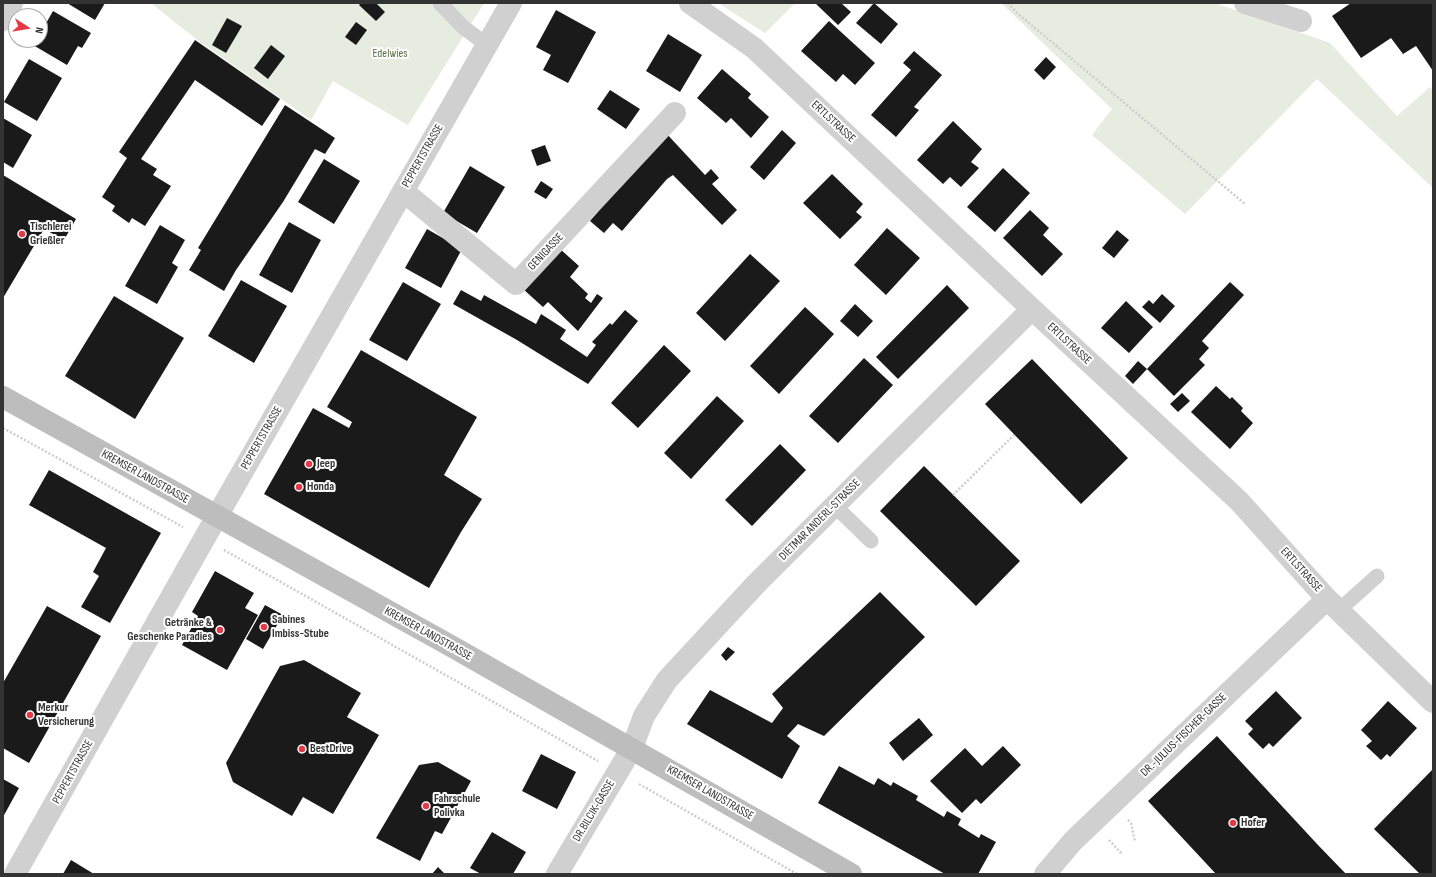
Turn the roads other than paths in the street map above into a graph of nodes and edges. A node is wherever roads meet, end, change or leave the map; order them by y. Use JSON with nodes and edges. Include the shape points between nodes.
{"nodes":[{"id":1,"x":12,"y":3,"type":"edge"},
{"id":2,"x":440,"y":3,"type":"edge"},
{"id":3,"x":511,"y":3,"type":"edge"},
{"id":4,"x":690,"y":3,"type":"edge"},
{"id":5,"x":1245,"y":3,"type":"edge"},
{"id":6,"x":3,"y":20,"type":"edge"},
{"id":7,"x":1301,"y":21,"type":"dead end"},
{"id":8,"x":486,"y":45,"type":"junction"},
{"id":9,"x":675,"y":113,"type":"dead end"},
{"id":10,"x":403,"y":191,"type":"junction"},
{"id":11,"x":1032,"y":309,"type":"junction"},
{"id":12,"x":3,"y":397,"type":"edge"},
{"id":13,"x":835,"y":506,"type":"junction"},
{"id":14,"x":217,"y":517,"type":"junction"},
{"id":15,"x":871,"y":541,"type":"dead end"},
{"id":16,"x":1377,"y":576,"type":"dead end"},
{"id":17,"x":1332,"y":605,"type":"junction"},
{"id":18,"x":1433,"y":702,"type":"edge"},
{"id":19,"x":632,"y":748,"type":"junction"},
{"id":20,"x":15,"y":874,"type":"edge"},
{"id":21,"x":557,"y":874,"type":"edge"},
{"id":22,"x":851,"y":874,"type":"edge"},
{"id":23,"x":1045,"y":874,"type":"edge"}],
"edges":[{"from":1,"to":6,"type":"street"},
{"from":2,"to":8,"type":"lane","via":[[463,27]]},
{"from":3,"to":8,"type":"street","name":"PEPPERTSTRASSE"},
{"from":4,"to":11,"type":"street","name":"ERTLSTRASSE","via":[[754,48]]},
{"from":5,"to":7,"type":"street"},
{"from":8,"to":10,"type":"street","name":"PEPPERTSTRASSE"},
{"from":9,"to":10,"type":"street","name":"GENIGASSE","via":[[516,284]]},
{"from":10,"to":14,"type":"street","name":"PEPPERTSTRASSE"},
{"from":11,"to":13,"type":"street","name":"DIETMAR ANDERL-STRASSE"},
{"from":11,"to":17,"type":"street","name":"ERTLSTRASSE","via":[[1239,501]]},
{"from":12,"to":14,"type":"main road","name":"KREMSER LANDSTRASSE"},
{"from":13,"to":15,"type":"lane"},
{"from":13,"to":19,"type":"street","name":"DIETMAR ANDERL-STRASSE","via":[[756,584],[667,680],[644,716]]},
{"from":14,"to":19,"type":"main road","name":"KREMSER LANDSTRASSE"},
{"from":14,"to":20,"type":"street","name":"PEPPERTSTRASSE"},
{"from":16,"to":17,"type":"lane"},
{"from":17,"to":18,"type":"street","name":"ERTLSTRASSE"},
{"from":17,"to":23,"type":"street","name":"DR.-JULIUS-FISCHER-GASSE","via":[[1073,841]]},
{"from":19,"to":21,"type":"street","name":"DR.BILCIK-GASSE"},
{"from":19,"to":22,"type":"main road","name":"KREMSER LANDSTRASSE"}]}
